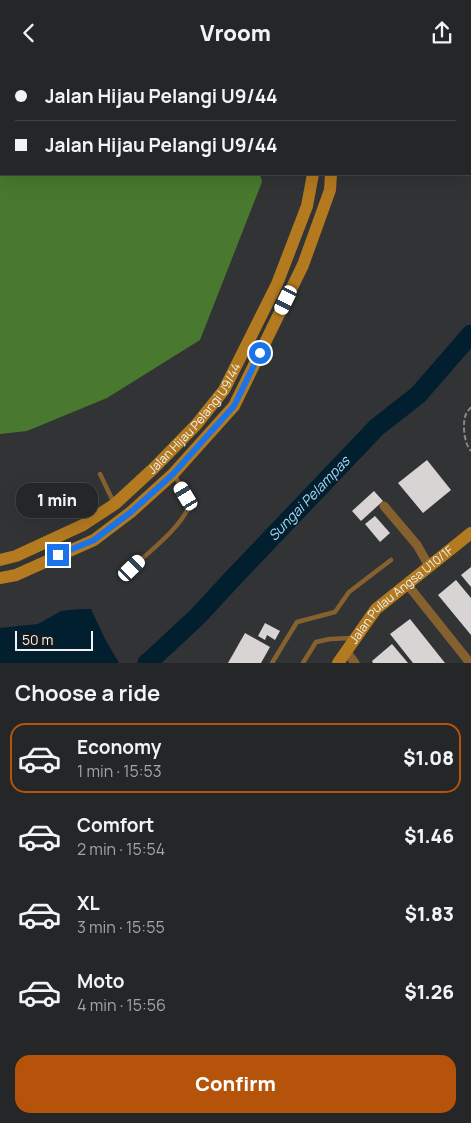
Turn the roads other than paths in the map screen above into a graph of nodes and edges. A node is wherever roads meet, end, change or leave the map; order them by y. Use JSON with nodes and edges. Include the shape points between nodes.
{"nodes":[{"id":1,"x":313,"y":175,"type":"edge"},
{"id":2,"x":331,"y":175,"type":"edge"},
{"id":3,"x":100,"y":474,"type":"dead end"},
{"id":4,"x":173,"y":474,"type":"junction"},
{"id":5,"x":115,"y":504,"type":"junction"},
{"id":6,"x":384,"y":506,"type":"dead end"},
{"id":7,"x":471,"y":533,"type":"edge"},
{"id":8,"x":0,"y":560,"type":"edge"},
{"id":9,"x":391,"y":560,"type":"dead end"},
{"id":10,"x":429,"y":566,"type":"junction"},
{"id":11,"x":132,"y":568,"type":"dead end"},
{"id":12,"x":0,"y":578,"type":"edge"},
{"id":13,"x":407,"y":584,"type":"junction"},
{"id":14,"x":355,"y":638,"type":"junction"},
{"id":15,"x":346,"y":651,"type":"junction"},
{"id":16,"x":272,"y":663,"type":"edge"},
{"id":17,"x":303,"y":663,"type":"edge"},
{"id":18,"x":338,"y":663,"type":"edge"},
{"id":19,"x":355,"y":663,"type":"edge"},
{"id":20,"x":470,"y":663,"type":"edge"}],
"edges":[{"from":1,"to":5,"type":"street","name":"Jalan Hijau Pelangi U9/44","via":[[308,207],[277,284],[224,390],[196,425]]},
{"from":2,"to":4,"type":"street","name":"Jalan Hijau Pelangi U9/44","via":[[330,190],[303,265],[234,406]]},
{"from":3,"to":5,"type":"lane"},
{"from":4,"to":11,"type":"lane","via":[[189,507],[184,518]]},
{"from":4,"to":12,"type":"street","name":"Jalan Hijau Pelangi U9/44","via":[[94,540],[16,575]]},
{"from":5,"to":8,"type":"street","name":"Jalan Hijau Pelangi U9/44","via":[[83,525]]},
{"from":6,"to":10,"type":"street","via":[[417,545]]},
{"from":7,"to":10,"type":"street","name":"Jalan Pulau Angsa U10/1F"},
{"from":9,"to":16,"type":"lane","via":[[349,592],[335,612],[297,622]]},
{"from":10,"to":13,"type":"street","name":"Jalan Pulau Angsa U10/1F"},
{"from":13,"to":14,"type":"street","name":"Jalan Pulau Angsa U10/1F","via":[[376,609]]},
{"from":13,"to":20,"type":"street"},
{"from":14,"to":15,"type":"street","name":"Jalan Pulau Angsa U10/1F"},
{"from":14,"to":17,"type":"lane","via":[[316,642]]},
{"from":15,"to":18,"type":"street","name":"Jalan Pulau Angsa U10/1F"},
{"from":15,"to":19,"type":"street"}]}
